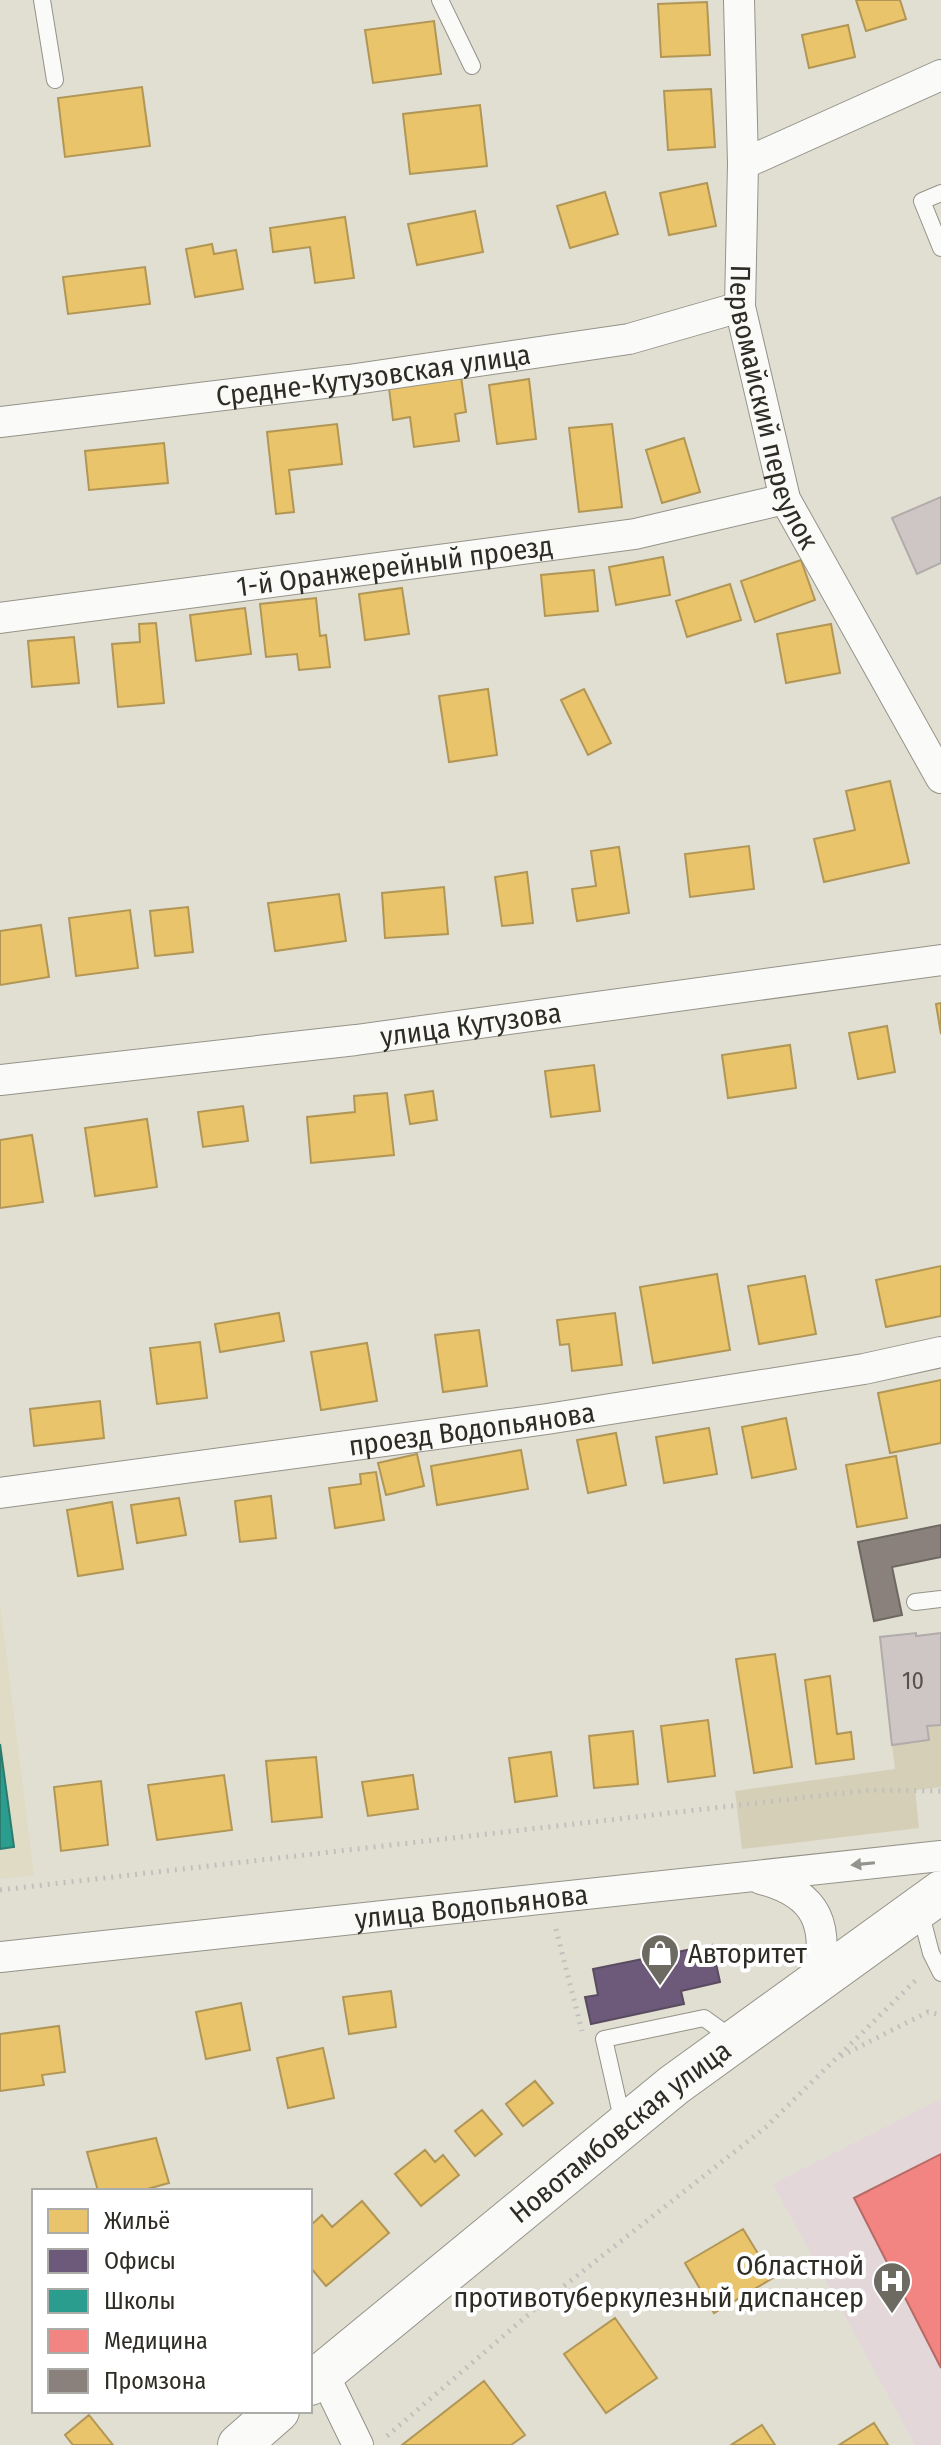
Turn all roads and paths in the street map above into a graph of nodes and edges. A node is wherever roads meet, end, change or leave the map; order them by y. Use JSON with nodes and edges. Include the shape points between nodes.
{"nodes":[{"id":1,"x":42,"y":0,"type":"edge"},
{"id":2,"x":440,"y":0,"type":"edge"},
{"id":3,"x":739,"y":0,"type":"edge"},
{"id":4,"x":472,"y":66,"type":"dead end"},
{"id":5,"x":941,"y":75,"type":"edge"},
{"id":6,"x":55,"y":80,"type":"dead end"},
{"id":7,"x":743,"y":164,"type":"junction"},
{"id":8,"x":941,"y":193,"type":"edge"},
{"id":9,"x":941,"y":248,"type":"edge"},
{"id":10,"x":740,"y":307,"type":"junction"},
{"id":11,"x":0,"y":422,"type":"edge"},
{"id":12,"x":785,"y":499,"type":"junction"},
{"id":13,"x":0,"y":618,"type":"edge"},
{"id":14,"x":941,"y":778,"type":"edge"},
{"id":15,"x":941,"y":960,"type":"edge"},
{"id":16,"x":0,"y":1080,"type":"edge"},
{"id":17,"x":941,"y":1352,"type":"edge"},
{"id":18,"x":0,"y":1493,"type":"edge"},
{"id":19,"x":941,"y":1599,"type":"edge"},
{"id":20,"x":915,"y":1602,"type":"dead end"},
{"id":21,"x":941,"y":1791,"type":"edge"},
{"id":22,"x":941,"y":1856,"type":"edge"},
{"id":23,"x":751,"y":1877,"type":"junction"},
{"id":24,"x":0,"y":1890,"type":"edge"},
{"id":25,"x":549,"y":1899,"type":"junction"},
{"id":26,"x":930,"y":1899,"type":"edge"},
{"id":27,"x":0,"y":1957,"type":"edge"},
{"id":28,"x":938,"y":1967,"type":"edge"},
{"id":29,"x":818,"y":1981,"type":"junction"},
{"id":30,"x":572,"y":1990,"type":"dead end"},
{"id":31,"x":941,"y":2015,"type":"edge"},
{"id":32,"x":734,"y":2040,"type":"junction"},
{"id":33,"x":835,"y":2060,"type":"junction"},
{"id":34,"x":624,"y":2126,"type":"junction"},
{"id":35,"x":317,"y":2378,"type":"edge"},
{"id":36,"x":276,"y":2413,"type":"edge"},
{"id":37,"x":239,"y":2445,"type":"edge"},
{"id":38,"x":358,"y":2445,"type":"edge"},
{"id":39,"x":376,"y":2445,"type":"edge"}],
"edges":[{"from":1,"to":6,"type":"lane"},
{"from":2,"to":4,"type":"lane"},
{"from":3,"to":7,"type":"street","name":"Первомайский переулок"},
{"from":5,"to":7,"type":"street"},
{"from":7,"to":10,"type":"street","name":"Первомайский переулок"},
{"from":8,"to":9,"type":"lane","via":[[922,201]]},
{"from":10,"to":11,"type":"street","name":"Средне-Кутузовская улица","via":[[629,339],[349,380]]},
{"from":10,"to":12,"type":"street","name":"Первомайский переулок"},
{"from":12,"to":13,"type":"street","name":"1-й Оранжерейный проезд","via":[[635,534]]},
{"from":12,"to":14,"type":"street","name":"Первомайский переулок"},
{"from":15,"to":16,"type":"street","name":"улица Кутузова","via":[[371,1038]]},
{"from":17,"to":18,"type":"street","name":"проезд Водопьянова","via":[[547,1419]]},
{"from":19,"to":20,"type":"lane"},
{"from":21,"to":24,"type":"path","via":[[870,1790]]},
{"from":22,"to":23,"type":"street","name":"улица Водопьянова","one_way":true},
{"from":23,"to":25,"type":"street","name":"улица Водопьянова"},
{"from":23,"to":29,"type":"street","via":[[803,1897],[817,1916],[823,1936]]},
{"from":25,"to":27,"type":"street","name":"улица Водопьянова"},
{"from":25,"to":30,"type":"path"},
{"from":26,"to":28,"type":"lane"},
{"from":26,"to":29,"type":"main road","name":"Новотамбовская улица"},
{"from":28,"to":33,"type":"path"},
{"from":29,"to":32,"type":"main road","name":"Новотамбовская улица"},
{"from":31,"to":33,"type":"path","via":[[928,2012]]},
{"from":32,"to":34,"type":"main road","name":"Новотамбовская улица"},
{"from":32,"to":34,"type":"lane","via":[[704,2018],[604,2039]]},
{"from":33,"to":39,"type":"path","via":[[766,2127],[536,2308]]},
{"from":34,"to":35,"type":"main road","name":"Новотамбовская улица"},
{"from":35,"to":38,"type":"street"},
{"from":36,"to":37,"type":"main road"}]}
